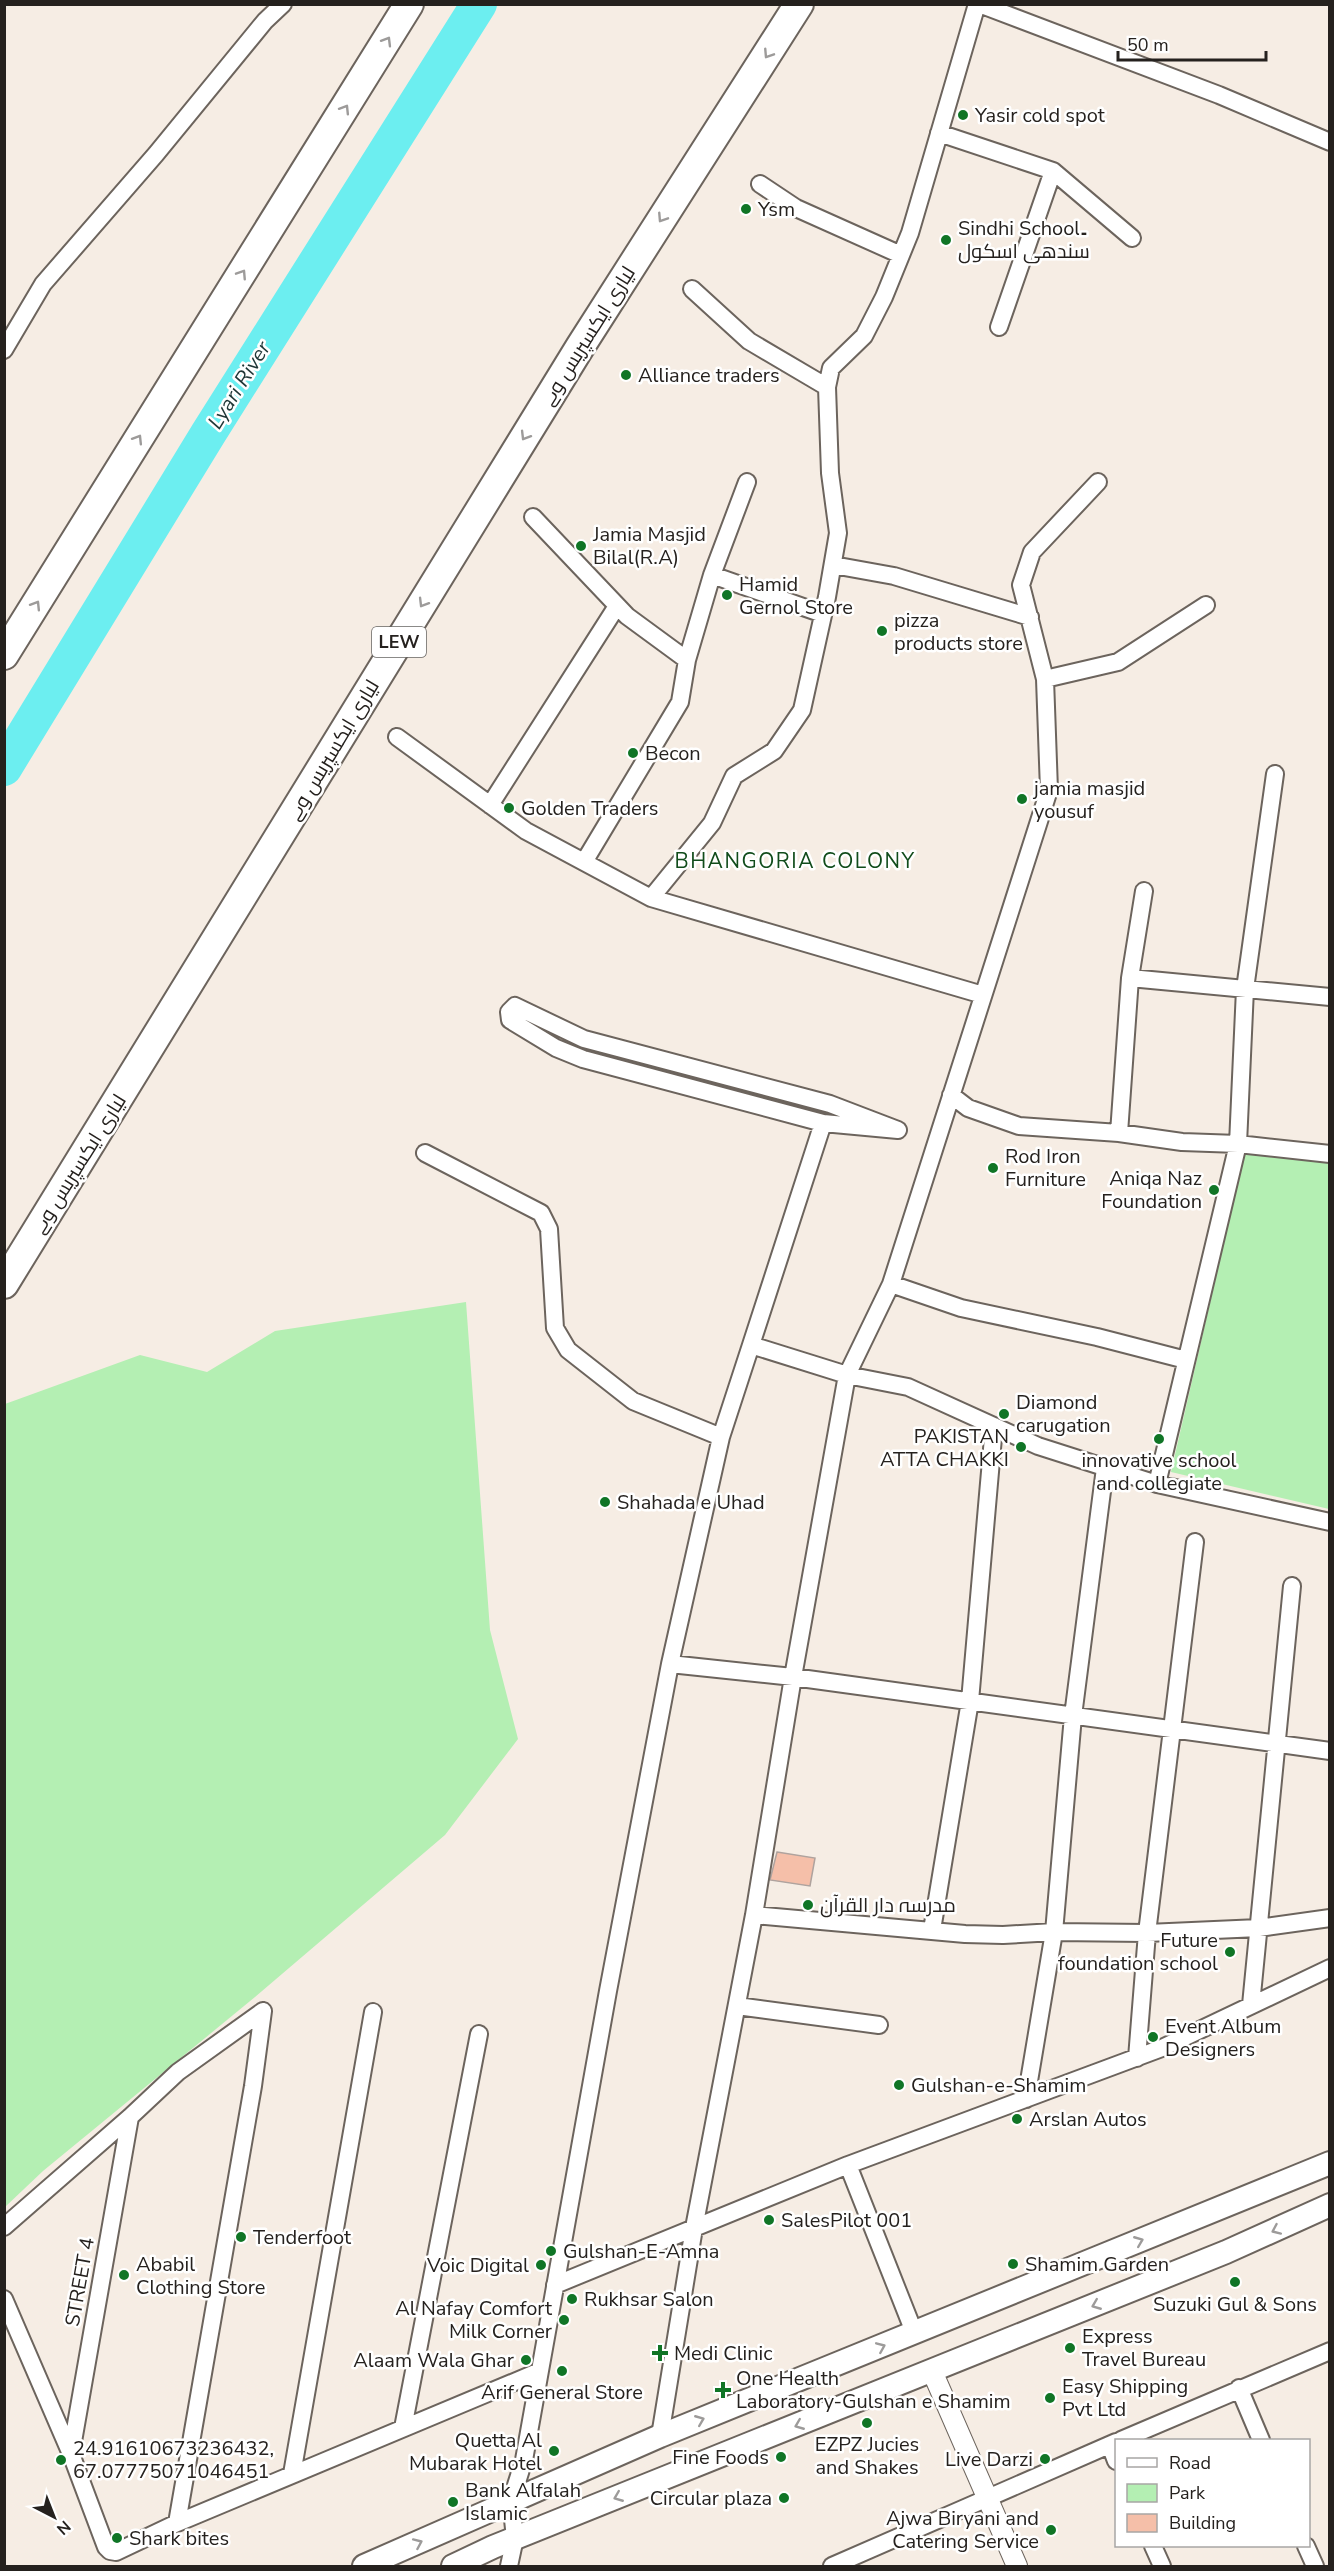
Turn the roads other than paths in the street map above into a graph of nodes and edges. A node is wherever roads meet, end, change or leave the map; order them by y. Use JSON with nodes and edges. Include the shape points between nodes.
{"nodes":[{"id":1,"x":284,"y":4,"type":"edge"},
{"id":2,"x":409,"y":4,"type":"edge"},
{"id":3,"x":799,"y":4,"type":"edge"},
{"id":4,"x":978,"y":4,"type":"edge"},
{"id":5,"x":939,"y":133,"type":"junction"},
{"id":6,"x":1329,"y":142,"type":"edge"},
{"id":7,"x":1053,"y":171,"type":"junction"},
{"id":8,"x":760,"y":184,"type":"dead end"},
{"id":9,"x":1132,"y":238,"type":"dead end"},
{"id":10,"x":901,"y":255,"type":"junction"},
{"id":11,"x":692,"y":288,"type":"dead end"},
{"id":12,"x":999,"y":327,"type":"dead end"},
{"id":13,"x":4,"y":350,"type":"edge"},
{"id":14,"x":827,"y":387,"type":"junction"},
{"id":15,"x":747,"y":482,"type":"dead end"},
{"id":16,"x":1098,"y":482,"type":"dead end"},
{"id":17,"x":533,"y":517,"type":"dead end"},
{"id":18,"x":832,"y":565,"type":"junction"},
{"id":19,"x":712,"y":575,"type":"junction"},
{"id":20,"x":1206,"y":605,"type":"dead end"},
{"id":21,"x":617,"y":606,"type":"junction"},
{"id":22,"x":823,"y":614,"type":"junction"},
{"id":23,"x":1030,"y":617,"type":"junction"},
{"id":24,"x":4,"y":655,"type":"edge"},
{"id":25,"x":687,"y":660,"type":"junction"},
{"id":26,"x":1046,"y":679,"type":"junction"},
{"id":27,"x":397,"y":737,"type":"dead end"},
{"id":28,"x":1275,"y":774,"type":"dead end"},
{"id":29,"x":490,"y":805,"type":"junction"},
{"id":30,"x":584,"y":862,"type":"junction"},
{"id":31,"x":1144,"y":891,"type":"dead end"},
{"id":32,"x":651,"y":898,"type":"junction"},
{"id":33,"x":1130,"y":978,"type":"junction"},
{"id":34,"x":1245,"y":989,"type":"junction"},
{"id":35,"x":983,"y":995,"type":"junction"},
{"id":36,"x":1329,"y":997,"type":"edge"},
{"id":37,"x":951,"y":1095,"type":"junction"},
{"id":38,"x":823,"y":1123,"type":"junction"},
{"id":39,"x":1119,"y":1133,"type":"junction"},
{"id":40,"x":1238,"y":1144,"type":"junction"},
{"id":41,"x":425,"y":1153,"type":"dead end"},
{"id":42,"x":1329,"y":1154,"type":"edge"},
{"id":43,"x":4,"y":1284,"type":"edge"},
{"id":44,"x":891,"y":1284,"type":"junction"},
{"id":45,"x":751,"y":1345,"type":"junction"},
{"id":46,"x":1186,"y":1360,"type":"junction"},
{"id":47,"x":847,"y":1375,"type":"junction"},
{"id":48,"x":994,"y":1426,"type":"junction"},
{"id":49,"x":721,"y":1437,"type":"junction"},
{"id":50,"x":1106,"y":1468,"type":"junction"},
{"id":51,"x":1157,"y":1484,"type":"junction"},
{"id":52,"x":1329,"y":1522,"type":"edge"},
{"id":53,"x":1195,"y":1542,"type":"dead end"},
{"id":54,"x":1292,"y":1586,"type":"dead end"},
{"id":55,"x":670,"y":1664,"type":"junction"},
{"id":56,"x":792,"y":1677,"type":"junction"},
{"id":57,"x":970,"y":1701,"type":"junction"},
{"id":58,"x":1073,"y":1716,"type":"junction"},
{"id":59,"x":1173,"y":1729,"type":"junction"},
{"id":60,"x":1277,"y":1744,"type":"junction"},
{"id":61,"x":1329,"y":1751,"type":"edge"},
{"id":62,"x":754,"y":1915,"type":"junction"},
{"id":63,"x":1329,"y":1918,"type":"edge"},
{"id":64,"x":1259,"y":1928,"type":"junction"},
{"id":65,"x":932,"y":1930,"type":"junction"},
{"id":66,"x":1054,"y":1932,"type":"junction"},
{"id":67,"x":1147,"y":1933,"type":"junction"},
{"id":68,"x":1329,"y":1968,"type":"edge"},
{"id":69,"x":1251,"y":2005,"type":"junction"},
{"id":70,"x":737,"y":2006,"type":"junction"},
{"id":71,"x":373,"y":2012,"type":"dead end"},
{"id":72,"x":879,"y":2025,"type":"dead end"},
{"id":73,"x":479,"y":2034,"type":"dead end"},
{"id":74,"x":1137,"y":2058,"type":"junction"},
{"id":75,"x":1026,"y":2098,"type":"junction"},
{"id":76,"x":130,"y":2117,"type":"junction"},
{"id":77,"x":1329,"y":2163,"type":"edge"},
{"id":78,"x":848,"y":2165,"type":"junction"},
{"id":79,"x":1329,"y":2205,"type":"edge"},
{"id":80,"x":4,"y":2227,"type":"edge"},
{"id":81,"x":694,"y":2228,"type":"junction"},
{"id":82,"x":555,"y":2285,"type":"junction"},
{"id":83,"x":4,"y":2300,"type":"edge"},
{"id":84,"x":914,"y":2332,"type":"junction"},
{"id":85,"x":1329,"y":2351,"type":"edge"},
{"id":86,"x":932,"y":2371,"type":"junction"},
{"id":87,"x":538,"y":2372,"type":"junction"},
{"id":88,"x":1239,"y":2388,"type":"junction"},
{"id":89,"x":403,"y":2428,"type":"junction"},
{"id":90,"x":660,"y":2436,"type":"junction"},
{"id":91,"x":1133,"y":2439,"type":"edge"},
{"id":92,"x":1261,"y":2439,"type":"edge"},
{"id":93,"x":1115,"y":2447,"type":"edge"},
{"id":94,"x":71,"y":2454,"type":"junction"},
{"id":95,"x":292,"y":2474,"type":"junction"},
{"id":96,"x":988,"y":2499,"type":"junction"},
{"id":97,"x":511,"y":2501,"type":"junction"},
{"id":98,"x":177,"y":2523,"type":"junction"},
{"id":99,"x":515,"y":2538,"type":"junction"},
{"id":100,"x":1153,"y":2547,"type":"edge"},
{"id":101,"x":1306,"y":2547,"type":"edge"},
{"id":102,"x":861,"y":2561,"type":"edge"},
{"id":103,"x":364,"y":2566,"type":"edge"},
{"id":104,"x":453,"y":2566,"type":"edge"},
{"id":105,"x":509,"y":2566,"type":"edge"},
{"id":106,"x":832,"y":2566,"type":"edge"},
{"id":107,"x":1017,"y":2566,"type":"edge"},
{"id":108,"x":1162,"y":2566,"type":"edge"},
{"id":109,"x":1315,"y":2566,"type":"edge"}],
"edges":[{"from":1,"to":13,"type":"street","via":[[265,21],[43,284]]},
{"from":24,"to":2,"type":"highway","one_way":true},
{"from":3,"to":43,"type":"highway","name":"لیاری ایکسپریس وے","number":"LEW","one_way":true,"via":[[580,346]]},
{"from":4,"to":5,"type":"street"},
{"from":4,"to":6,"type":"street","via":[[1219,95]]},
{"from":5,"to":7,"type":"street"},
{"from":5,"to":10,"type":"street"},
{"from":7,"to":9,"type":"street"},
{"from":7,"to":12,"type":"street"},
{"from":8,"to":10,"type":"street","via":[[796,208]]},
{"from":10,"to":14,"type":"street","via":[[864,336],[831,368]]},
{"from":11,"to":14,"type":"street","via":[[749,341]]},
{"from":14,"to":18,"type":"street","via":[[830,473],[838,533]]},
{"from":15,"to":19,"type":"street"},
{"from":16,"to":23,"type":"street","via":[[1032,552],[1021,585]]},
{"from":17,"to":21,"type":"street"},
{"from":18,"to":22,"type":"street"},
{"from":18,"to":23,"type":"street","via":[[894,576]]},
{"from":19,"to":22,"type":"street"},
{"from":19,"to":25,"type":"street"},
{"from":20,"to":26,"type":"street","via":[[1118,662]]},
{"from":21,"to":25,"type":"street"},
{"from":21,"to":29,"type":"street"},
{"from":22,"to":32,"type":"street","via":[[802,710],[774,751],[734,776],[712,823]]},
{"from":23,"to":26,"type":"street"},
{"from":25,"to":30,"type":"street","via":[[680,702]]},
{"from":26,"to":35,"type":"street","via":[[1049,790]]},
{"from":27,"to":29,"type":"street"},
{"from":28,"to":34,"type":"street"},
{"from":29,"to":30,"type":"street","via":[[526,831]]},
{"from":30,"to":32,"type":"street"},
{"from":31,"to":33,"type":"street"},
{"from":32,"to":35,"type":"street"},
{"from":33,"to":34,"type":"street"},
{"from":33,"to":39,"type":"street"},
{"from":34,"to":36,"type":"street"},
{"from":34,"to":40,"type":"street"},
{"from":35,"to":37,"type":"street"},
{"from":37,"to":39,"type":"street","via":[[968,1108],[1019,1126]]},
{"from":37,"to":44,"type":"street"},
{"from":38,"to":38,"type":"street","via":[[583,1059],[556,1048],[510,1020],[509,1012],[520,1007],[584,1040],[830,1104],[898,1130]]},
{"from":38,"to":45,"type":"street"},
{"from":39,"to":40,"type":"street","via":[[1182,1142]]},
{"from":40,"to":42,"type":"street"},
{"from":40,"to":46,"type":"street"},
{"from":41,"to":49,"type":"street","via":[[541,1213],[549,1229],[555,1328],[568,1350],[633,1401]]},
{"from":44,"to":46,"type":"street","via":[[961,1308]]},
{"from":44,"to":47,"type":"street"},
{"from":45,"to":47,"type":"street"},
{"from":45,"to":49,"type":"street"},
{"from":46,"to":51,"type":"street"},
{"from":47,"to":48,"type":"street","via":[[908,1387]]},
{"from":47,"to":56,"type":"street"},
{"from":48,"to":50,"type":"street","via":[[1038,1446]]},
{"from":48,"to":57,"type":"street"},
{"from":49,"to":55,"type":"street"},
{"from":50,"to":51,"type":"street"},
{"from":50,"to":58,"type":"street"},
{"from":51,"to":52,"type":"street"},
{"from":53,"to":59,"type":"street"},
{"from":54,"to":60,"type":"street"},
{"from":55,"to":56,"type":"street"},
{"from":55,"to":82,"type":"street"},
{"from":56,"to":57,"type":"street"},
{"from":56,"to":62,"type":"street"},
{"from":57,"to":58,"type":"street"},
{"from":57,"to":65,"type":"street"},
{"from":58,"to":59,"type":"street"},
{"from":58,"to":66,"type":"street"},
{"from":59,"to":60,"type":"street"},
{"from":59,"to":67,"type":"street"},
{"from":60,"to":61,"type":"street"},
{"from":60,"to":64,"type":"street"},
{"from":62,"to":65,"type":"street"},
{"from":62,"to":70,"type":"street"},
{"from":63,"to":64,"type":"street"},
{"from":64,"to":67,"type":"street"},
{"from":64,"to":69,"type":"street"},
{"from":65,"to":66,"type":"street","via":[[994,1935]]},
{"from":66,"to":67,"type":"street"},
{"from":66,"to":75,"type":"street"},
{"from":67,"to":74,"type":"street"},
{"from":68,"to":69,"type":"street"},
{"from":69,"to":74,"type":"street"},
{"from":70,"to":72,"type":"street"},
{"from":70,"to":81,"type":"street"},
{"from":71,"to":95,"type":"street"},
{"from":73,"to":89,"type":"street"},
{"from":74,"to":75,"type":"street"},
{"from":75,"to":78,"type":"street"},
{"from":76,"to":80,"type":"street"},
{"from":76,"to":94,"type":"street","name":"STREET 4"},
{"from":76,"to":98,"type":"street","via":[[178,2072],[263,2012]]},
{"from":84,"to":77,"type":"main road","one_way":true},
{"from":78,"to":81,"type":"street"},
{"from":78,"to":84,"type":"street"},
{"from":79,"to":86,"type":"main road","one_way":true,"via":[[1226,2253]]},
{"from":81,"to":82,"type":"street"},
{"from":81,"to":90,"type":"street"},
{"from":82,"to":87,"type":"street"},
{"from":83,"to":94,"type":"street"},
{"from":90,"to":84,"type":"main road","one_way":true},
{"from":85,"to":88,"type":"street"},
{"from":86,"to":96,"type":"street"},
{"from":86,"to":99,"type":"main road","one_way":true},
{"from":87,"to":89,"type":"street"},
{"from":87,"to":97,"type":"street","via":[[524,2460]]},
{"from":88,"to":91,"type":"street"},
{"from":88,"to":92,"type":"street"},
{"from":89,"to":95,"type":"street"},
{"from":90,"to":97,"type":"main road"},
{"from":93,"to":96,"type":"street"},
{"from":94,"to":98,"type":"street","via":[[110,2551],[117,2552]]},
{"from":95,"to":98,"type":"street"},
{"from":96,"to":102,"type":"street"},
{"from":96,"to":107,"type":"street"},
{"from":97,"to":99,"type":"street"},
{"from":103,"to":97,"type":"main road","one_way":true},
{"from":99,"to":104,"type":"main road"},
{"from":99,"to":105,"type":"street"},
{"from":100,"to":108,"type":"street"},
{"from":101,"to":109,"type":"street"},
{"from":102,"to":106,"type":"street"}]}
